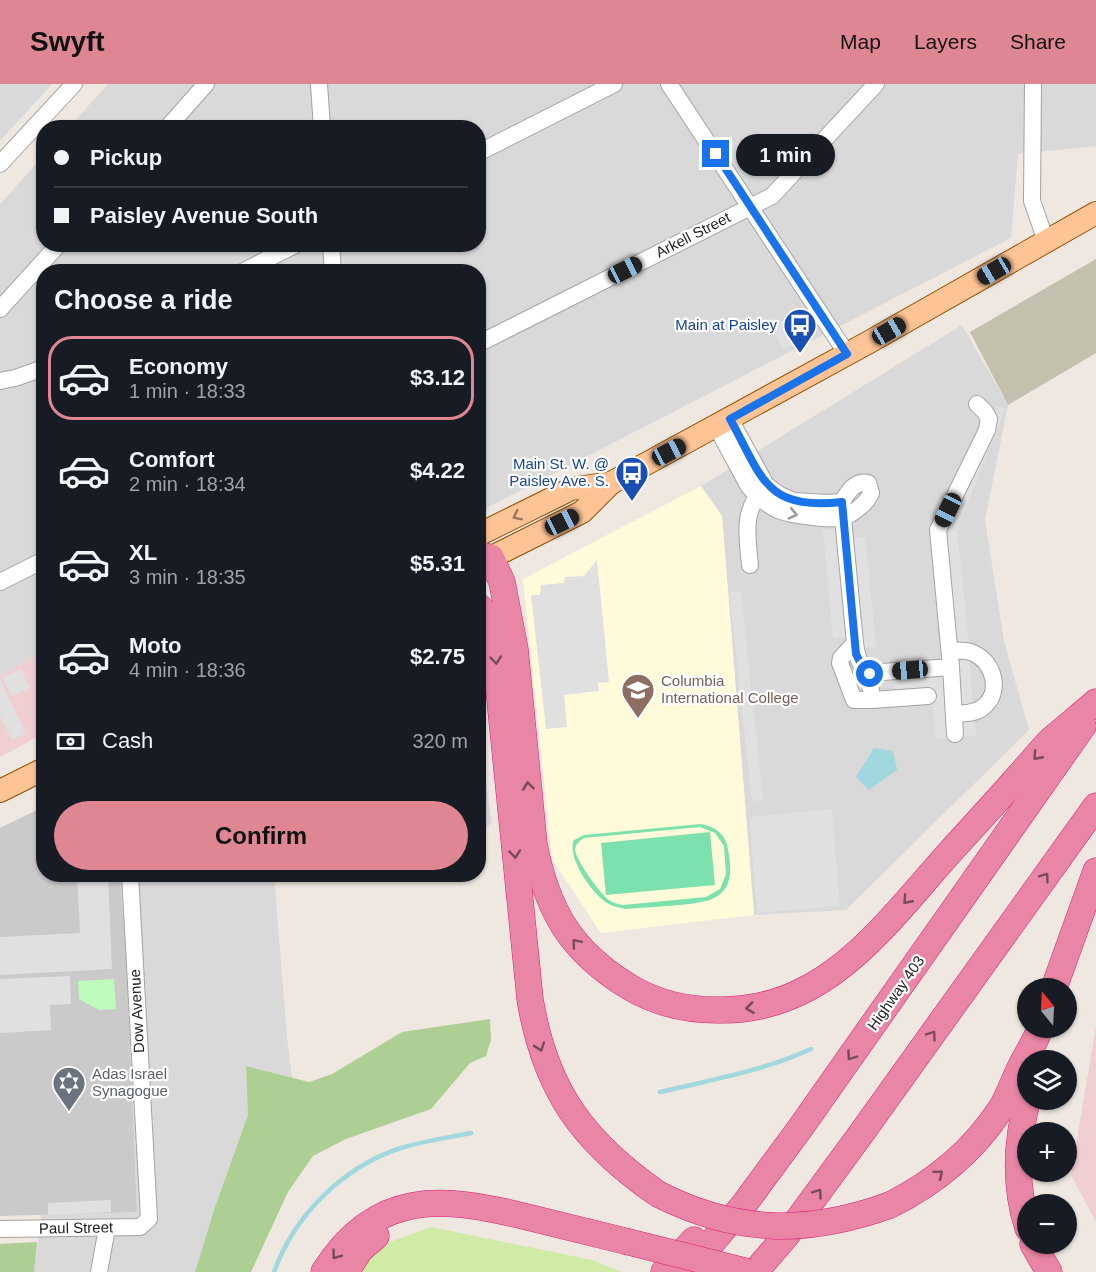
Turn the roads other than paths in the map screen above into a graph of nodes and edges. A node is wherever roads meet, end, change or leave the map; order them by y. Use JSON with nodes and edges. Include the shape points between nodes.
{"nodes":[{"id":1,"x":74,"y":84,"type":"edge"},
{"id":2,"x":206,"y":84,"type":"edge"},
{"id":3,"x":319,"y":84,"type":"edge"},
{"id":4,"x":614,"y":84,"type":"edge"},
{"id":5,"x":669,"y":84,"type":"edge"},
{"id":6,"x":876,"y":84,"type":"edge"},
{"id":7,"x":1033,"y":84,"type":"edge"},
{"id":8,"x":41,"y":120,"type":"edge"},
{"id":9,"x":173,"y":120,"type":"edge"},
{"id":10,"x":321,"y":120,"type":"edge"},
{"id":11,"x":36,"y":125,"type":"edge"},
{"id":12,"x":486,"y":149,"type":"edge"},
{"id":13,"x":0,"y":164,"type":"edge"},
{"id":14,"x":751,"y":206,"type":"junction"},
{"id":15,"x":1096,"y":213,"type":"edge"},
{"id":16,"x":1046,"y":241,"type":"junction"},
{"id":17,"x":52,"y":252,"type":"edge"},
{"id":18,"x":281,"y":252,"type":"edge"},
{"id":19,"x":41,"y":264,"type":"edge"},
{"id":20,"x":258,"y":264,"type":"edge"},
{"id":21,"x":36,"y":269,"type":"edge"},
{"id":22,"x":0,"y":309,"type":"edge"},
{"id":23,"x":486,"y":340,"type":"edge"},
{"id":24,"x":847,"y":354,"type":"junction"},
{"id":25,"x":36,"y":371,"type":"edge"},
{"id":26,"x":0,"y":381,"type":"edge"},
{"id":27,"x":977,"y":404,"type":"dead end"},
{"id":28,"x":723,"y":423,"type":"junction"},
{"id":29,"x":611,"y":483,"type":"junction"},
{"id":30,"x":761,"y":490,"type":"junction"},
{"id":31,"x":486,"y":531,"type":"edge"},
{"id":32,"x":486,"y":557,"type":"edge"},
{"id":33,"x":486,"y":562,"type":"edge"},
{"id":34,"x":36,"y":564,"type":"edge"},
{"id":35,"x":750,"y":565,"type":"dead end"},
{"id":36,"x":0,"y":582,"type":"edge"},
{"id":37,"x":486,"y":614,"type":"edge"},
{"id":38,"x":855,"y":644,"type":"junction"},
{"id":39,"x":950,"y":659,"type":"junction"},
{"id":40,"x":870,"y":674,"type":"junction"},
{"id":41,"x":928,"y":696,"type":"dead end"},
{"id":42,"x":872,"y":700,"type":"junction"},
{"id":43,"x":1096,"y":702,"type":"edge"},
{"id":44,"x":1096,"y":708,"type":"edge"},
{"id":45,"x":954,"y":714,"type":"junction"},
{"id":46,"x":955,"y":734,"type":"dead end"},
{"id":47,"x":36,"y":773,"type":"edge"},
{"id":48,"x":0,"y":791,"type":"edge"},
{"id":49,"x":1096,"y":806,"type":"edge"},
{"id":50,"x":1096,"y":871,"type":"edge"},
{"id":51,"x":130,"y":882,"type":"edge"},
{"id":52,"x":1058,"y":978,"type":"edge"},
{"id":53,"x":1037,"y":1043,"type":"edge"},
{"id":54,"x":1026,"y":1110,"type":"edge"},
{"id":55,"x":801,"y":1127,"type":"junction"},
{"id":56,"x":1019,"y":1194,"type":"edge"},
{"id":57,"x":149,"y":1219,"type":"joint"},
{"id":58,"x":107,"y":1228,"type":"junction"},
{"id":59,"x":0,"y":1229,"type":"edge"},
{"id":60,"x":623,"y":1248,"type":"junction"},
{"id":61,"x":1039,"y":1254,"type":"edge"},
{"id":62,"x":99,"y":1272,"type":"edge"},
{"id":63,"x":324,"y":1272,"type":"edge"},
{"id":64,"x":346,"y":1272,"type":"edge"},
{"id":65,"x":664,"y":1272,"type":"edge"},
{"id":66,"x":686,"y":1272,"type":"edge"},
{"id":67,"x":749,"y":1272,"type":"edge"},
{"id":68,"x":755,"y":1272,"type":"edge"},
{"id":69,"x":1049,"y":1272,"type":"edge"}],
"edges":[{"from":1,"to":8,"type":"street"},
{"from":2,"to":9,"type":"street"},
{"from":3,"to":10,"type":"street"},
{"from":4,"to":12,"type":"street"},
{"from":5,"to":14,"type":"street"},
{"from":6,"to":14,"type":"street","name":"Arkell Street","via":[[772,196]]},
{"from":7,"to":16,"type":"street","via":[[1032,201]]},
{"from":11,"to":13,"type":"street"},
{"from":14,"to":23,"type":"street","name":"Arkell Street"},
{"from":14,"to":24,"type":"street"},
{"from":15,"to":16,"type":"main road"},
{"from":16,"to":24,"type":"main road"},
{"from":17,"to":19,"type":"street"},
{"from":18,"to":20,"type":"street"},
{"from":21,"to":22,"type":"street"},
{"from":24,"to":28,"type":"main road"},
{"from":25,"to":26,"type":"street"},
{"from":27,"to":39,"type":"street","via":[[989,419],[987,430],[938,530]]},
{"from":28,"to":29,"type":"main road"},
{"from":28,"to":30,"type":"street","via":[[749,487]]},
{"from":29,"to":31,"type":"main road","one_way":true,"via":[[571,489]]},
{"from":29,"to":32,"type":"main road","via":[[582,512]]},
{"from":30,"to":35,"type":"street","via":[[748,514]]},
{"from":30,"to":38,"type":"street","via":[[779,511],[798,516],[843,510]]},
{"from":43,"to":33,"type":"highway","one_way":true,"via":[[1051,741],[875,936],[832,975],[806,991],[753,1009],[712,1010],[665,1003],[611,976],[588,957],[551,905],[534,844],[514,649],[502,582]]},
{"from":34,"to":36,"type":"street"},
{"from":37,"to":53,"type":"highway","one_way":true,"bridge":true,"via":[[493,631],[537,1037],[553,1080],[582,1126],[615,1162],[658,1194],[730,1221],[794,1226],[860,1215],[890,1205],[932,1181],[971,1148],[1001,1109],[1023,1061]]},
{"from":38,"to":40,"type":"street","via":[[858,660]]},
{"from":38,"to":42,"type":"street","via":[[840,663],[854,700]]},
{"from":39,"to":40,"type":"street"},
{"from":39,"to":45,"type":"street"},
{"from":39,"to":45,"type":"street","via":[[960,650],[972,652],[990,668],[994,684],[988,703],[981,709]]},
{"from":40,"to":42,"type":"street"},
{"from":41,"to":42,"type":"street"},
{"from":44,"to":55,"type":"highway","name":"Highway 403","one_way":true},
{"from":45,"to":46,"type":"street"},
{"from":47,"to":48,"type":"main road"},
{"from":68,"to":49,"type":"highway","one_way":true,"via":[[858,1138]]},
{"from":50,"to":52,"type":"highway"},
{"from":51,"to":57,"type":"street","name":"Dow Avenue"},
{"from":54,"to":56,"type":"highway","via":[[1018,1159]]},
{"from":55,"to":65,"type":"highway"},
{"from":55,"to":66,"type":"highway","name":"Highway 403","via":[[742,1207]]},
{"from":57,"to":58,"type":"street","name":"Paul Street","via":[[140,1227]]},
{"from":58,"to":59,"type":"street","name":"Paul Street"},
{"from":58,"to":62,"type":"street"},
{"from":60,"to":63,"type":"highway","one_way":true,"via":[[485,1206],[434,1202],[406,1206],[364,1226],[346,1241]]},
{"from":60,"to":64,"type":"highway","via":[[483,1222],[426,1218],[401,1223],[378,1234],[360,1250]]},
{"from":60,"to":66,"type":"highway"},
{"from":60,"to":67,"type":"highway","bridge":true},
{"from":61,"to":69,"type":"highway"}]}
